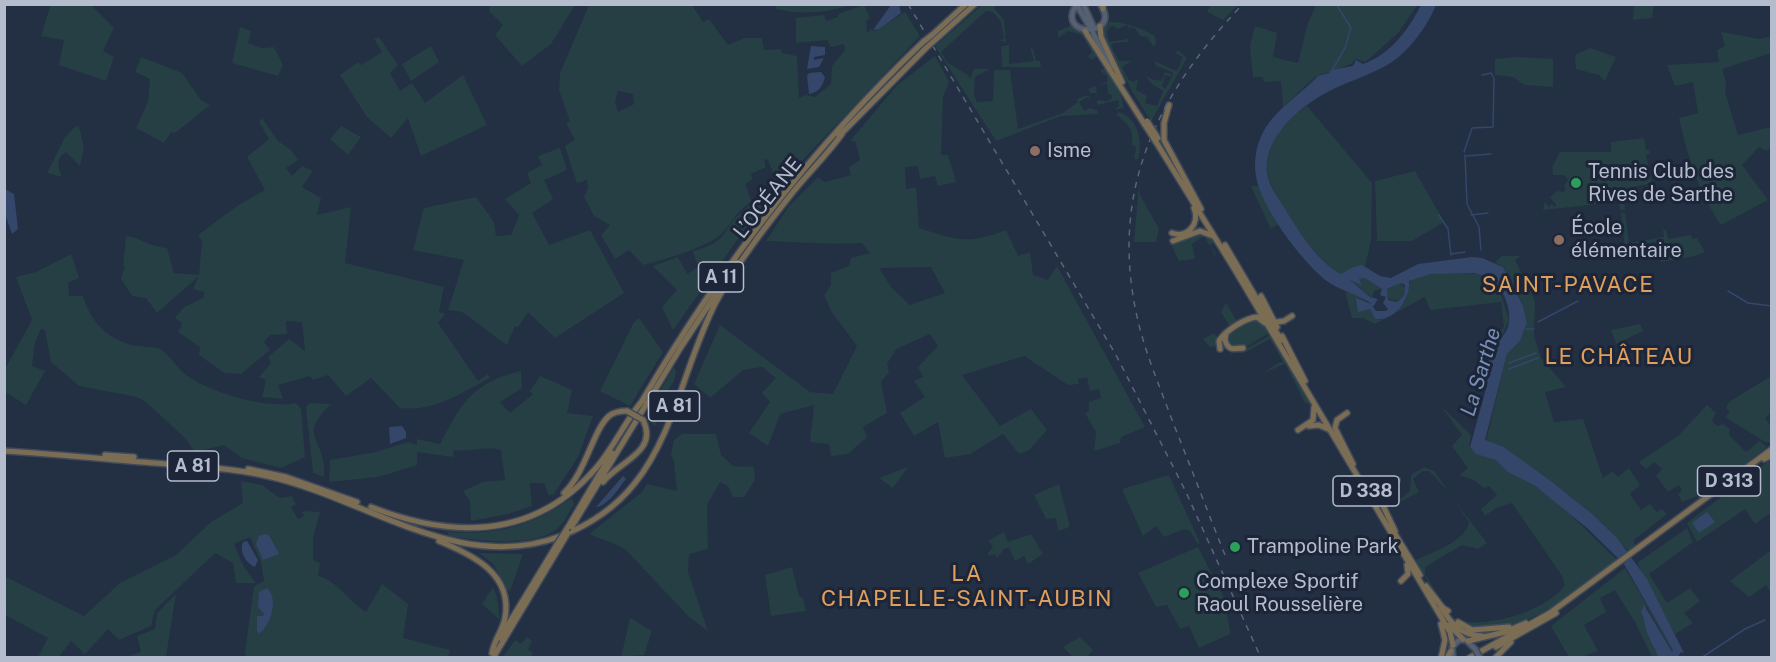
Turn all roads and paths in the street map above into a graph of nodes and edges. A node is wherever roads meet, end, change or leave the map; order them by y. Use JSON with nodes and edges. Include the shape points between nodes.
{"nodes":[{"id":1,"x":966,"y":4,"type":"edge"},
{"id":2,"x":975,"y":4,"type":"edge"},
{"id":3,"x":1077,"y":6,"type":"edge"},
{"id":4,"x":1102,"y":6,"type":"edge"},
{"id":5,"x":1093,"y":30,"type":"junction"},
{"id":6,"x":933,"y":37,"type":"junction"},
{"id":7,"x":925,"y":45,"type":"junction"},
{"id":8,"x":1169,"y":105,"type":"dead end"},
{"id":9,"x":1146,"y":123,"type":"junction"},
{"id":10,"x":842,"y":134,"type":"junction"},
{"id":11,"x":1173,"y":164,"type":"junction"},
{"id":12,"x":1185,"y":191,"type":"junction"},
{"id":13,"x":1213,"y":231,"type":"junction"},
{"id":14,"x":1172,"y":233,"type":"dead end"},
{"id":15,"x":1173,"y":241,"type":"dead end"},
{"id":16,"x":1221,"y":246,"type":"junction"},
{"id":17,"x":1245,"y":278,"type":"junction"},
{"id":18,"x":1262,"y":296,"type":"dead end"},
{"id":19,"x":1292,"y":316,"type":"dead end"},
{"id":20,"x":1270,"y":317,"type":"dead end"},
{"id":21,"x":1276,"y":322,"type":"dead end"},
{"id":22,"x":1227,"y":333,"type":"junction"},
{"id":23,"x":1274,"y":336,"type":"junction"},
{"id":24,"x":1243,"y":348,"type":"dead end"},
{"id":25,"x":1220,"y":349,"type":"dead end"},
{"id":26,"x":1301,"y":382,"type":"junction"},
{"id":27,"x":1310,"y":390,"type":"junction"},
{"id":28,"x":642,"y":400,"type":"junction"},
{"id":29,"x":1347,"y":413,"type":"dead end"},
{"id":30,"x":1331,"y":433,"type":"junction"},
{"id":31,"x":4,"y":449,"type":"edge"},
{"id":32,"x":1772,"y":453,"type":"edge"},
{"id":33,"x":1353,"y":464,"type":"junction"},
{"id":34,"x":1398,"y":480,"type":"dead end"},
{"id":35,"x":583,"y":509,"type":"junction"},
{"id":36,"x":374,"y":512,"type":"junction"},
{"id":37,"x":536,"y":513,"type":"junction"},
{"id":38,"x":1687,"y":514,"type":"junction"},
{"id":39,"x":569,"y":528,"type":"junction"},
{"id":40,"x":1401,"y":547,"type":"junction"},
{"id":41,"x":1415,"y":570,"type":"junction"},
{"id":42,"x":1611,"y":571,"type":"junction"},
{"id":43,"x":1401,"y":581,"type":"dead end"},
{"id":44,"x":1430,"y":592,"type":"junction"},
{"id":45,"x":1574,"y":596,"type":"junction"},
{"id":46,"x":1436,"y":602,"type":"junction"},
{"id":47,"x":1448,"y":611,"type":"dead end"},
{"id":48,"x":1534,"y":619,"type":"junction"},
{"id":49,"x":1458,"y":622,"type":"dead end"},
{"id":50,"x":1530,"y":629,"type":"junction"},
{"id":51,"x":1487,"y":636,"type":"junction"},
{"id":52,"x":1466,"y":640,"type":"junction"},
{"id":53,"x":1452,"y":651,"type":"edge"},
{"id":54,"x":491,"y":656,"type":"edge"},
{"id":55,"x":1441,"y":657,"type":"edge"},
{"id":56,"x":1447,"y":657,"type":"edge"},
{"id":57,"x":1469,"y":657,"type":"edge"},
{"id":58,"x":1478,"y":657,"type":"edge"},
{"id":59,"x":1496,"y":657,"type":"edge"}],
"edges":[{"from":1,"to":6,"type":"highway","name":"L’OCÉANE","number":"A 11"},
{"from":2,"to":6,"type":"highway","name":"L’OCÉANE","number":"A 11"},
{"from":3,"to":5,"type":"main road","number":"D 338"},
{"from":3,"to":5,"type":"main road","via":[[1074,23]]},
{"from":4,"to":5,"type":"main road","via":[[1104,18]]},
{"from":5,"to":9,"type":"highway","number":"D 338","via":[[1111,68]]},
{"from":5,"to":9,"type":"highway","number":"D 338","via":[[1101,37]]},
{"from":6,"to":7,"type":"highway","name":"L’OCÉANE","number":"A 11","bridge":true},
{"from":7,"to":10,"type":"highway","name":"L’OCÉANE","number":"A 11"},
{"from":7,"to":28,"type":"highway","name":"L’OCÉANE","number":"A 11","via":[[853,113],[777,200],[710,292]]},
{"from":8,"to":11,"type":"highway","via":[[1164,140]]},
{"from":9,"to":11,"type":"highway","number":"D 338","bridge":true},
{"from":10,"to":35,"type":"highway","name":"L’OCÉANE","number":"A 11","via":[[792,190],[726,277]]},
{"from":10,"to":36,"type":"highway","number":"A 81","via":[[768,224],[729,281],[695,346],[654,454],[634,484],[608,509],[586,525],[557,538],[505,547],[457,542]]},
{"from":11,"to":12,"type":"highway","number":"D 338"},
{"from":11,"to":13,"type":"highway","number":"D 338"},
{"from":12,"to":13,"type":"highway","number":"D 338"},
{"from":12,"to":14,"type":"highway","via":[[1196,212],[1195,223],[1185,233]]},
{"from":13,"to":16,"type":"highway","number":"D 338"},
{"from":13,"to":17,"type":"highway","number":"D 338"},
{"from":15,"to":16,"type":"highway","via":[[1203,231]]},
{"from":16,"to":23,"type":"highway","number":"D 338"},
{"from":17,"to":20,"type":"highway"},
{"from":17,"to":27,"type":"highway","number":"D 338"},
{"from":18,"to":27,"type":"highway"},
{"from":19,"to":21,"type":"highway"},
{"from":22,"to":23,"type":"highway","via":[[1257,317]]},
{"from":22,"to":24,"type":"highway","via":[[1229,347]]},
{"from":22,"to":25,"type":"highway","via":[[1218,341]]},
{"from":23,"to":26,"type":"highway","number":"D 338"},
{"from":26,"to":30,"type":"highway","number":"D 338"},
{"from":26,"to":30,"type":"highway","via":[[1316,413],[1311,423],[1298,430],[1316,424]]},
{"from":27,"to":33,"type":"highway","number":"D 338"},
{"from":28,"to":37,"type":"highway","number":"A 81","via":[[596,468],[573,491]]},
{"from":28,"to":39,"type":"highway","name":"L’OCÉANE","number":"A 11"},
{"from":29,"to":33,"type":"highway","via":[[1336,421],[1335,428]]},
{"from":30,"to":40,"type":"highway","number":"D 338"},
{"from":31,"to":36,"type":"highway","number":"A 81","via":[[249,473],[317,490]]},
{"from":31,"to":37,"type":"highway","number":"A 81","via":[[250,469],[317,486],[397,517],[435,527],[499,526]]},
{"from":32,"to":38,"type":"highway","number":"D 313"},
{"from":32,"to":38,"type":"highway","number":"D 313"},
{"from":33,"to":40,"type":"highway","number":"D 338"},
{"from":34,"to":40,"type":"highway","via":[[1379,483],[1376,493]]},
{"from":35,"to":37,"type":"highway","bridge":true,"via":[[611,472],[644,446],[647,434],[643,420],[627,411],[609,416],[576,481],[560,498]]},
{"from":35,"to":39,"type":"highway","name":"L’OCÉANE","number":"A 11"},
{"from":36,"to":54,"type":"highway","via":[[475,557],[494,574],[504,593],[506,608]]},
{"from":38,"to":42,"type":"highway","number":"D 313"},
{"from":39,"to":54,"type":"highway","name":"L’OCÉANE","number":"A 11","bridge":true},
{"from":40,"to":41,"type":"highway","number":"D 338"},
{"from":40,"to":43,"type":"highway","via":[[1408,571]]},
{"from":41,"to":44,"type":"highway","number":"D 338"},
{"from":41,"to":53,"type":"highway","number":"D 338","via":[[1452,637]]},
{"from":41,"to":55,"type":"highway","number":"D 338","via":[[1444,632],[1446,645]]},
{"from":42,"to":45,"type":"highway","number":"D 313"},
{"from":42,"to":50,"type":"highway","number":"D 313"},
{"from":44,"to":46,"type":"highway","number":"D 338"},
{"from":44,"to":47,"type":"highway"},
{"from":45,"to":48,"type":"highway","number":"D 313"},
{"from":45,"to":57,"type":"highway","number":"D 313"},
{"from":46,"to":51,"type":"highway","via":[[1462,632]]},
{"from":46,"to":52,"type":"highway","number":"D 338","via":[[1450,626]]},
{"from":48,"to":49,"type":"highway","number":"D 313","via":[[1483,631]]},
{"from":48,"to":51,"type":"highway","number":"D 313"},
{"from":50,"to":58,"type":"highway","number":"D 313"},
{"from":50,"to":59,"type":"highway"},
{"from":51,"to":52,"type":"highway","number":"D 313"},
{"from":52,"to":53,"type":"main road"},
{"from":52,"to":58,"type":"main road","bridge":true},
{"from":53,"to":56,"type":"highway"}]}
